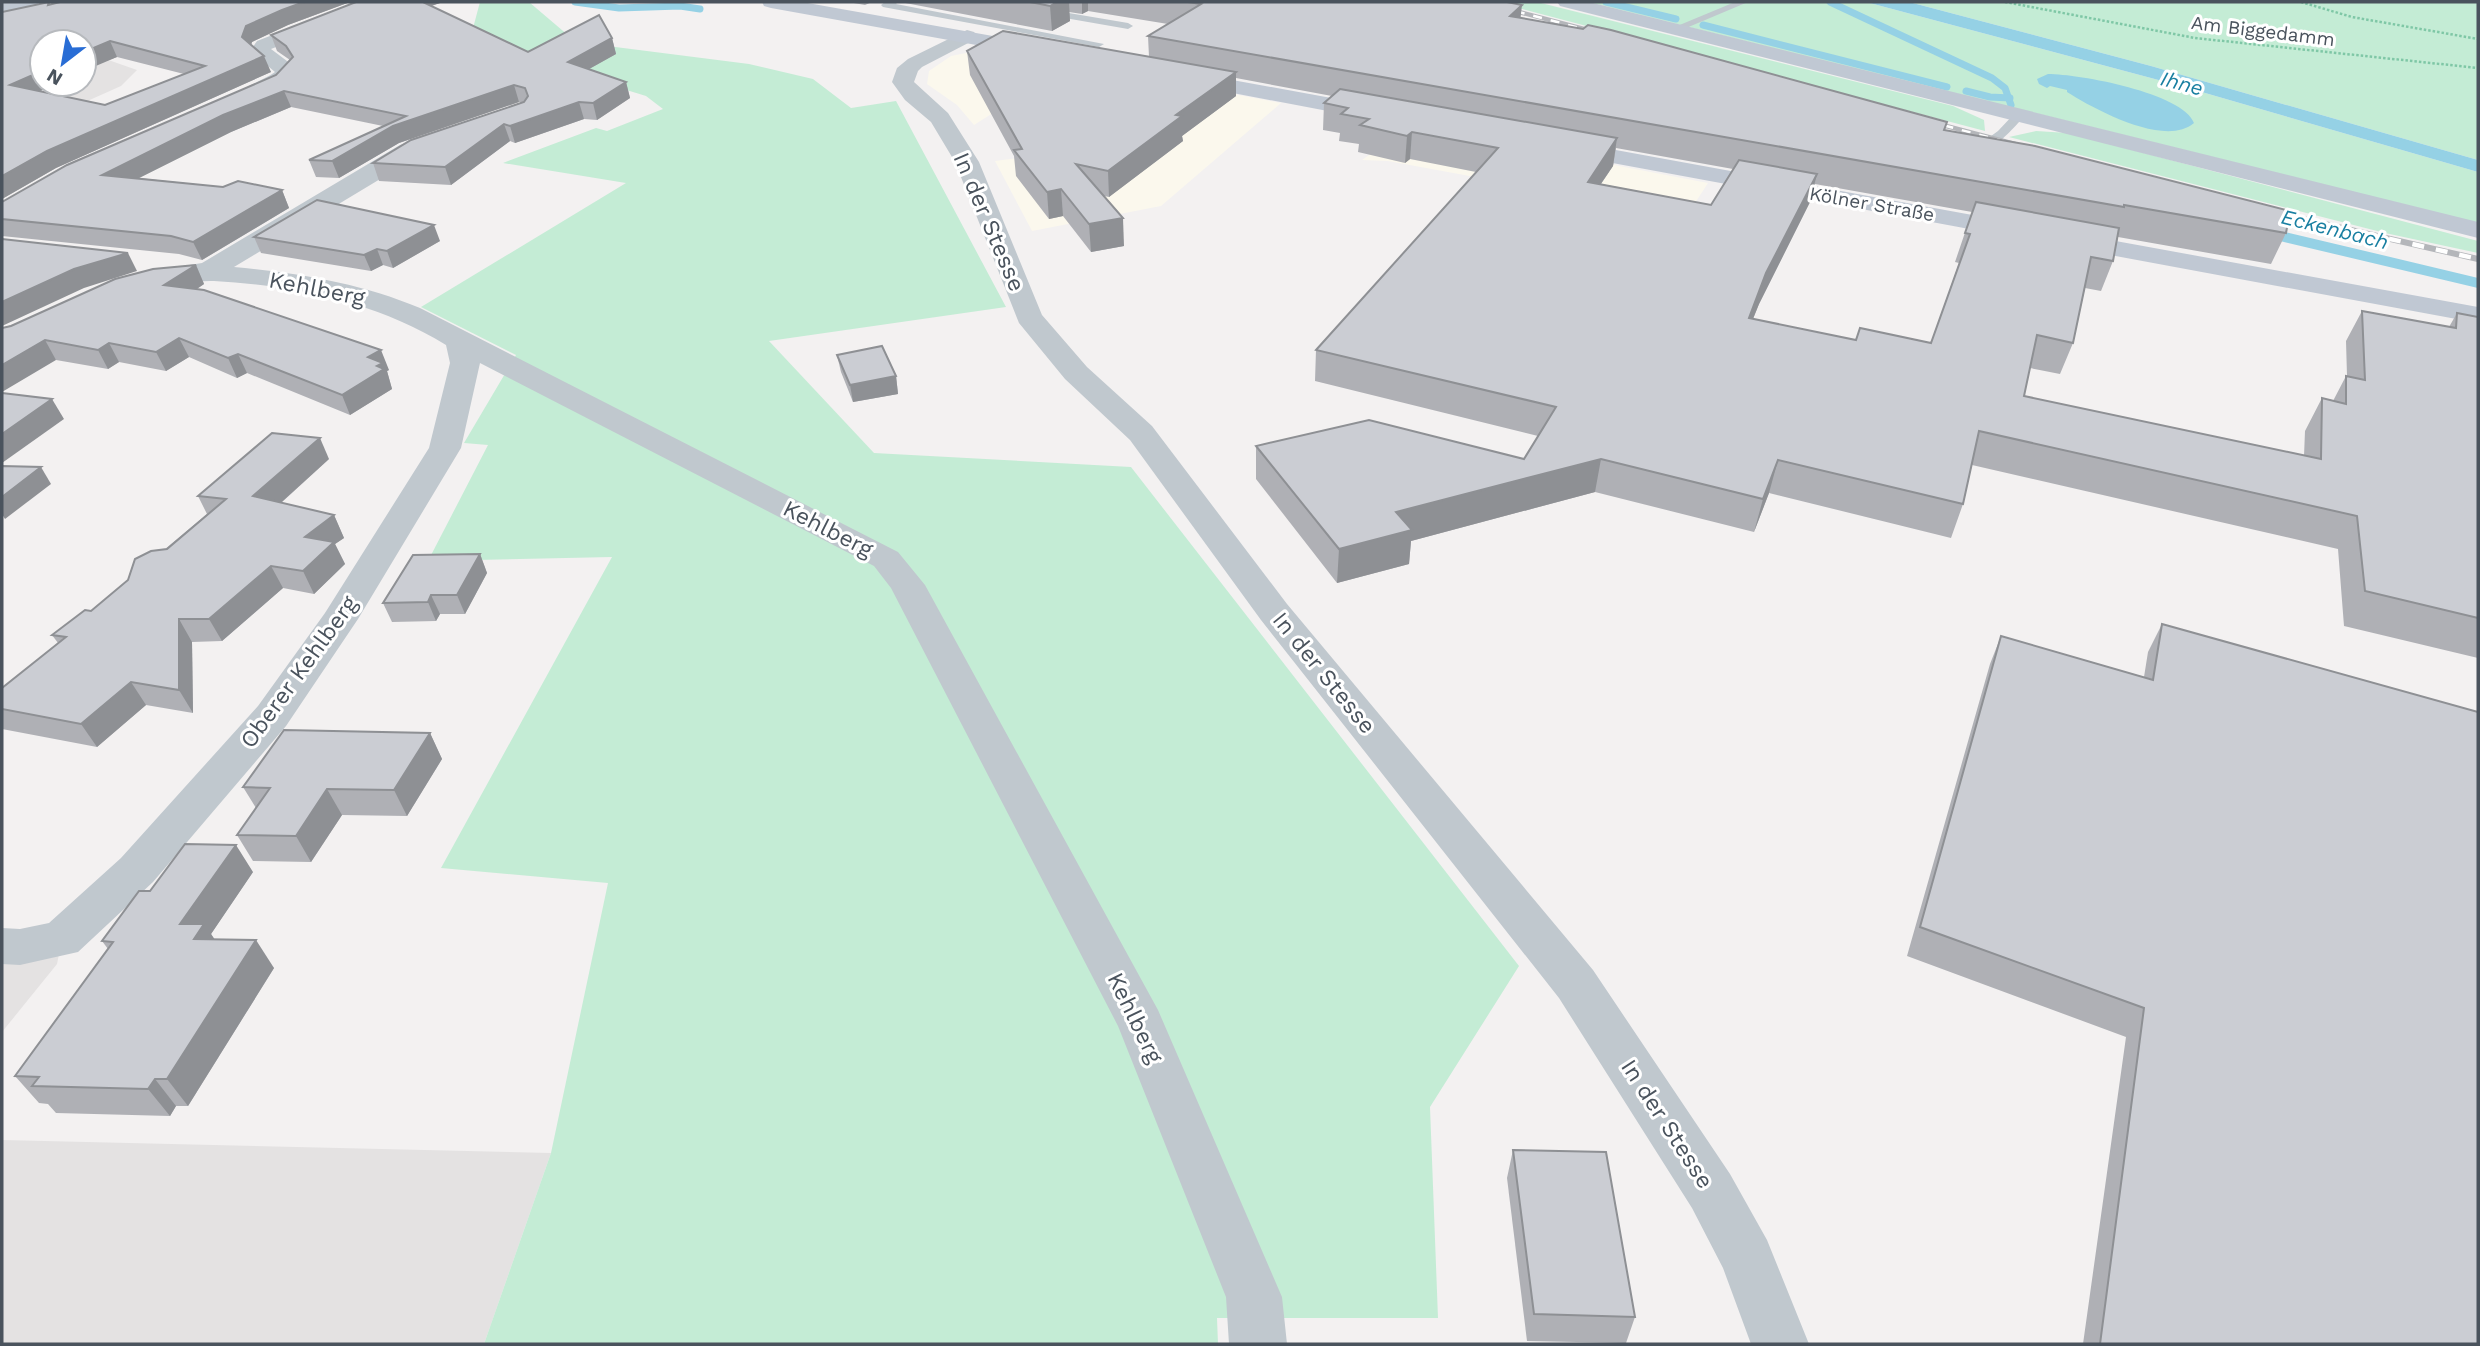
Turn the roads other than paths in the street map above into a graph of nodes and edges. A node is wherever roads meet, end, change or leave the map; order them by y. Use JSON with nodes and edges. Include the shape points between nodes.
{"nodes":[{"id":1,"x":374,"y":2,"type":"edge"},
{"id":2,"x":771,"y":2,"type":"edge"},
{"id":3,"x":893,"y":2,"type":"edge"},
{"id":4,"x":1567,"y":2,"type":"edge"},
{"id":5,"x":1743,"y":2,"type":"edge"},
{"id":6,"x":37,"y":7,"type":"edge"},
{"id":7,"x":2,"y":9,"type":"edge"},
{"id":8,"x":1037,"y":11,"type":"dead end"},
{"id":9,"x":1140,"y":19,"type":"dead end"},
{"id":10,"x":2,"y":21,"type":"edge"},
{"id":11,"x":1128,"y":26,"type":"junction"},
{"id":12,"x":1675,"y":29,"type":"junction"},
{"id":13,"x":967,"y":36,"type":"junction"},
{"id":14,"x":1099,"y":44,"type":"junction"},
{"id":15,"x":1083,"y":53,"type":"edge"},
{"id":16,"x":1118,"y":65,"type":"edge"},
{"id":17,"x":1159,"y":73,"type":"edge"},
{"id":18,"x":225,"y":105,"type":"edge"},
{"id":19,"x":2019,"y":115,"type":"junction"},
{"id":20,"x":1400,"y":118,"type":"edge"},
{"id":21,"x":439,"y":138,"type":"edge"},
{"id":22,"x":1532,"y":142,"type":"edge"},
{"id":23,"x":1965,"y":151,"type":"edge"},
{"id":24,"x":2478,"y":230,"type":"edge"},
{"id":25,"x":138,"y":260,"type":"dead end"},
{"id":26,"x":206,"y":272,"type":"junction"},
{"id":27,"x":111,"y":290,"type":"edge"},
{"id":28,"x":2478,"y":315,"type":"edge"},
{"id":29,"x":460,"y":341,"type":"junction"},
{"id":30,"x":2,"y":946,"type":"edge"},
{"id":31,"x":1258,"y":1344,"type":"edge"},
{"id":32,"x":1780,"y":1344,"type":"edge"}],
"edges":[{"from":1,"to":18,"type":"street","via":[[264,45],[260,51],[284,68],[284,77]]},
{"from":2,"to":13,"type":"street"},
{"from":3,"to":14,"type":"lane","via":[[886,5]]},
{"from":4,"to":12,"type":"street"},
{"from":5,"to":12,"type":"lane"},
{"from":6,"to":7,"type":"street"},
{"from":6,"to":10,"type":"street"},
{"from":8,"to":11,"type":"lane"},
{"from":9,"to":11,"type":"lane"},
{"from":11,"to":14,"type":"lane"},
{"from":12,"to":19,"type":"street"},
{"from":13,"to":16,"type":"street"},
{"from":13,"to":32,"type":"street","name":"In der Stesse","via":[[908,68],[903,82],[940,118],[967,162],[1029,317],[1076,373],[1141,433],[1273,612],[1576,984],[1711,1191],[1747,1258]]},
{"from":14,"to":15,"type":"lane"},
{"from":17,"to":20,"type":"street"},
{"from":19,"to":23,"type":"lane","via":[[1978,154]]},
{"from":19,"to":24,"type":"street"},
{"from":21,"to":26,"type":"street","via":[[408,150]]},
{"from":22,"to":28,"type":"street","name":"Kölner Straße"},
{"from":25,"to":26,"type":"street"},
{"from":26,"to":27,"type":"street","name":"Kehlberg","via":[[156,276]]},
{"from":26,"to":29,"type":"street","name":"Kehlberg","via":[[342,289],[390,304]]},
{"from":29,"to":30,"type":"street","name":"Oberer Kehlberg","via":[[464,363],[461,388],[445,448],[340,620],[272,716],[137,870],[62,939]]},
{"from":29,"to":31,"type":"street","name":"Kehlberg","via":[[886,559],[907,586],[1142,1024],[1254,1297]]}]}
